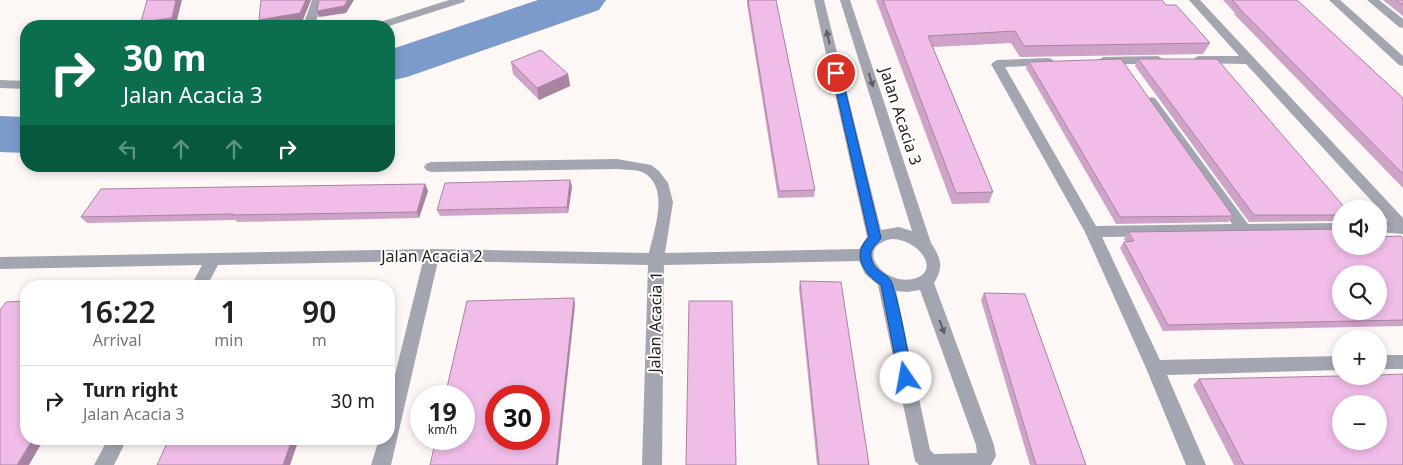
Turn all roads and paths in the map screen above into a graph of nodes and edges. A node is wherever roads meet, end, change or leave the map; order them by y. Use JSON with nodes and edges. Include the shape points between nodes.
{"nodes":[{"id":1,"x":317,"y":0,"type":"edge"},
{"id":2,"x":460,"y":0,"type":"edge"},
{"id":3,"x":819,"y":0,"type":"edge"},
{"id":4,"x":845,"y":0,"type":"edge"},
{"id":5,"x":1194,"y":0,"type":"edge"},
{"id":6,"x":1334,"y":0,"type":"edge"},
{"id":7,"x":1372,"y":0,"type":"edge"},
{"id":8,"x":311,"y":20,"type":"edge"},
{"id":9,"x":395,"y":21,"type":"edge"},
{"id":10,"x":1403,"y":24,"type":"edge"},
{"id":11,"x":1122,"y":60,"type":"junction"},
{"id":12,"x":1171,"y":60,"type":"edge"},
{"id":13,"x":1190,"y":60,"type":"edge"},
{"id":14,"x":1249,"y":60,"type":"junction"},
{"id":15,"x":1094,"y":61,"type":"edge"},
{"id":16,"x":1061,"y":62,"type":"edge"},
{"id":17,"x":1403,"y":62,"type":"edge"},
{"id":18,"x":1134,"y":76,"type":"edge"},
{"id":19,"x":0,"y":84,"type":"edge"},
{"id":20,"x":20,"y":85,"type":"edge"},
{"id":21,"x":1145,"y":93,"type":"edge"},
{"id":22,"x":431,"y":167,"type":"dead end"},
{"id":23,"x":1387,"y":227,"type":"edge"},
{"id":24,"x":1403,"y":227,"type":"edge"},
{"id":25,"x":1332,"y":228,"type":"edge"},
{"id":26,"x":1244,"y":230,"type":"junction"},
{"id":27,"x":1092,"y":232,"type":"junction"},
{"id":28,"x":875,"y":238,"type":"junction"},
{"id":29,"x":924,"y":244,"type":"junction"},
{"id":30,"x":432,"y":255,"type":"junction"},
{"id":31,"x":865,"y":255,"type":"junction"},
{"id":32,"x":213,"y":259,"type":"junction"},
{"id":33,"x":656,"y":259,"type":"junction"},
{"id":34,"x":2,"y":265,"type":"edge"},
{"id":35,"x":202,"y":280,"type":"edge"},
{"id":36,"x":926,"y":281,"type":"junction"},
{"id":37,"x":886,"y":282,"type":"junction"},
{"id":38,"x":1387,"y":362,"type":"edge"},
{"id":39,"x":1403,"y":362,"type":"edge"},
{"id":40,"x":1332,"y":363,"type":"edge"},
{"id":41,"x":1155,"y":368,"type":"junction"},
{"id":42,"x":395,"y":410,"type":"edge"},
{"id":43,"x":115,"y":445,"type":"edge"},
{"id":44,"x":387,"y":445,"type":"edge"},
{"id":45,"x":104,"y":465,"type":"edge"},
{"id":46,"x":382,"y":465,"type":"edge"},
{"id":47,"x":652,"y":465,"type":"edge"},
{"id":48,"x":1196,"y":465,"type":"edge"}],
"edges":[{"from":1,"to":8,"type":"street"},
{"from":2,"to":9,"type":"street"},
{"from":28,"to":3,"type":"street","one_way":true},
{"from":4,"to":29,"type":"street","name":"Jalan Acacia 3","one_way":true},
{"from":5,"to":14,"type":"street"},
{"from":6,"to":17,"type":"street"},
{"from":7,"to":10,"type":"street"},
{"from":11,"to":12,"type":"street"},
{"from":11,"to":15,"type":"street"},
{"from":11,"to":18,"type":"street"},
{"from":13,"to":14,"type":"street"},
{"from":14,"to":24,"type":"street"},
{"from":16,"to":27,"type":"street","via":[[998,64]]},
{"from":19,"to":20,"type":"street"},
{"from":21,"to":26,"type":"street"},
{"from":22,"to":33,"type":"street","name":"Jalan Acacia 1","via":[[616,164],[646,168],[664,187],[666,202]]},
{"from":23,"to":24,"type":"street"},
{"from":25,"to":26,"type":"street"},
{"from":26,"to":27,"type":"street"},
{"from":27,"to":41,"type":"street"},
{"from":28,"to":29,"type":"street","via":[[900,234]]},
{"from":28,"to":31,"type":"street"},
{"from":29,"to":36,"type":"street","via":[[932,253],[935,264]]},
{"from":30,"to":32,"type":"street","name":"Jalan Acacia 2"},
{"from":30,"to":33,"type":"street","name":"Jalan Acacia 2"},
{"from":30,"to":42,"type":"street"},
{"from":31,"to":33,"type":"street","name":"Jalan Acacia 2"},
{"from":31,"to":37,"type":"street","via":[[874,275]]},
{"from":32,"to":34,"type":"street","name":"Jalan Acacia 2"},
{"from":32,"to":35,"type":"street"},
{"from":33,"to":47,"type":"street","name":"Jalan Acacia 1"},
{"from":36,"to":37,"type":"street","via":[[914,286]]},
{"from":36,"to":37,"type":"street","one_way":true,"via":[[985,445],[987,456],[982,462],[934,463],[922,455]]},
{"from":38,"to":39,"type":"street"},
{"from":40,"to":41,"type":"street"},
{"from":41,"to":48,"type":"street"},
{"from":43,"to":45,"type":"street"},
{"from":44,"to":46,"type":"street"}]}
